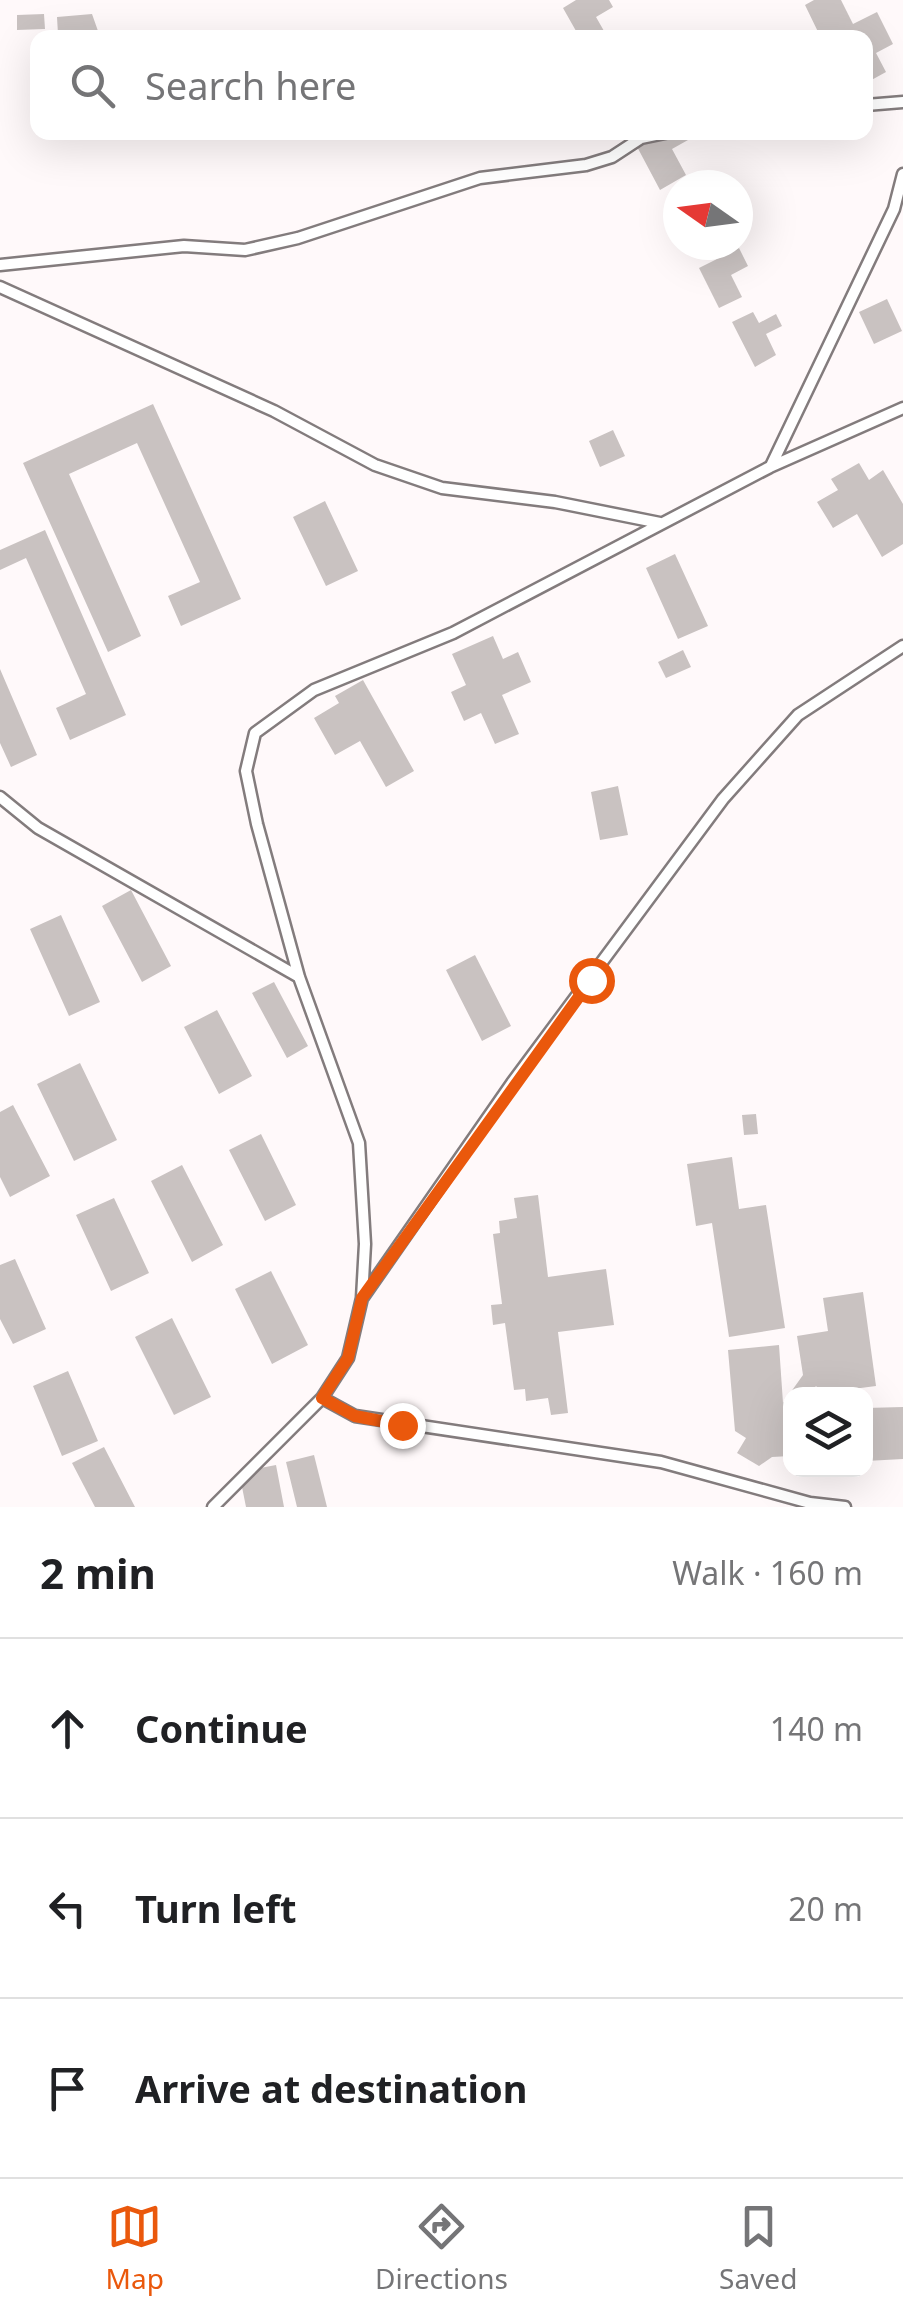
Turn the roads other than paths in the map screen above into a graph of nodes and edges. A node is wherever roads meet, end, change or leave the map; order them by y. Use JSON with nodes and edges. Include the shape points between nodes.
{"nodes":[{"id":1,"x":903,"y":102,"type":"edge"},
{"id":2,"x":873,"y":104,"type":"edge"},
{"id":3,"x":638,"y":140,"type":"edge"},
{"id":4,"x":903,"y":174,"type":"edge"},
{"id":5,"x":903,"y":198,"type":"edge"},
{"id":6,"x":894,"y":208,"type":"junction"},
{"id":7,"x":0,"y":266,"type":"edge"},
{"id":8,"x":0,"y":287,"type":"edge"},
{"id":9,"x":903,"y":408,"type":"edge"},
{"id":10,"x":770,"y":467,"type":"junction"},
{"id":11,"x":662,"y":523,"type":"junction"},
{"id":12,"x":903,"y":646,"type":"edge"},
{"id":13,"x":0,"y":797,"type":"edge"},
{"id":14,"x":299,"y":977,"type":"junction"},
{"id":15,"x":362,"y":1298,"type":"junction"},
{"id":16,"x":322,"y":1398,"type":"junction"},
{"id":17,"x":213,"y":1507,"type":"edge"},
{"id":18,"x":845,"y":1507,"type":"edge"}],
"edges":[{"from":1,"to":2,"type":"lane"},
{"from":3,"to":7,"type":"lane","via":[[586,165],[480,178],[245,250],[184,246]]},
{"from":4,"to":6,"type":"lane"},
{"from":5,"to":6,"type":"lane"},
{"from":6,"to":10,"type":"lane"},
{"from":8,"to":11,"type":"lane","via":[[274,410],[376,465],[442,488]]},
{"from":9,"to":10,"type":"lane"},
{"from":10,"to":11,"type":"lane"},
{"from":11,"to":14,"type":"lane","via":[[453,633],[314,690],[255,733],[246,771]]},
{"from":12,"to":15,"type":"lane","via":[[798,715],[723,799]]},
{"from":13,"to":14,"type":"lane","via":[[38,828]]},
{"from":14,"to":15,"type":"lane","via":[[359,1143]]},
{"from":15,"to":16,"type":"lane","via":[[348,1358]]},
{"from":16,"to":17,"type":"lane"},
{"from":16,"to":18,"type":"lane","via":[[355,1416],[661,1462]]}]}
